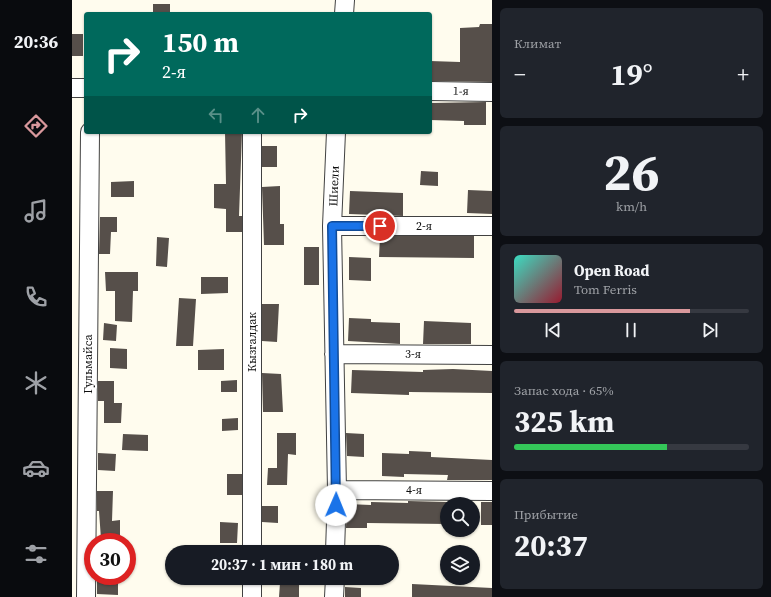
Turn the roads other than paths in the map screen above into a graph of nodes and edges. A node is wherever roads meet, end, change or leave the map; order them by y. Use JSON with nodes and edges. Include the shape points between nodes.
{"nodes":[{"id":1,"x":345,"y":0,"type":"edge"},
{"id":2,"x":344,"y":12,"type":"edge"},
{"id":3,"x":72,"y":88,"type":"edge"},
{"id":4,"x":84,"y":88,"type":"edge"},
{"id":5,"x":432,"y":91,"type":"edge"},
{"id":6,"x":492,"y":92,"type":"edge"},
{"id":7,"x":90,"y":134,"type":"edge"},
{"id":8,"x":252,"y":134,"type":"edge"},
{"id":9,"x":336,"y":134,"type":"edge"},
{"id":10,"x":332,"y":226,"type":"junction"},
{"id":11,"x":492,"y":226,"type":"edge"},
{"id":12,"x":334,"y":354,"type":"junction"},
{"id":13,"x":492,"y":355,"type":"edge"},
{"id":14,"x":336,"y":490,"type":"junction"},
{"id":15,"x":492,"y":491,"type":"edge"},
{"id":16,"x":252,"y":545,"type":"edge"},
{"id":17,"x":335,"y":545,"type":"edge"},
{"id":18,"x":252,"y":585,"type":"edge"},
{"id":19,"x":335,"y":585,"type":"edge"},
{"id":20,"x":86,"y":597,"type":"edge"},
{"id":21,"x":252,"y":597,"type":"edge"},
{"id":22,"x":334,"y":597,"type":"edge"}],
"edges":[{"from":1,"to":2,"type":"street"},
{"from":3,"to":4,"type":"street"},
{"from":5,"to":6,"type":"street","name":"1-я"},
{"from":7,"to":20,"type":"street","name":"Гульмайса"},
{"from":8,"to":16,"type":"street","name":"Кызгалдак"},
{"from":9,"to":10,"type":"street","name":"Шиели"},
{"from":10,"to":11,"type":"street","name":"2-я"},
{"from":10,"to":12,"type":"street","name":"Шиели"},
{"from":12,"to":13,"type":"street","name":"3-я"},
{"from":12,"to":14,"type":"street","name":"Шиели"},
{"from":14,"to":15,"type":"street","name":"4-я"},
{"from":14,"to":17,"type":"street","name":"Шиели"},
{"from":18,"to":21,"type":"street"},
{"from":19,"to":22,"type":"street"}]}
